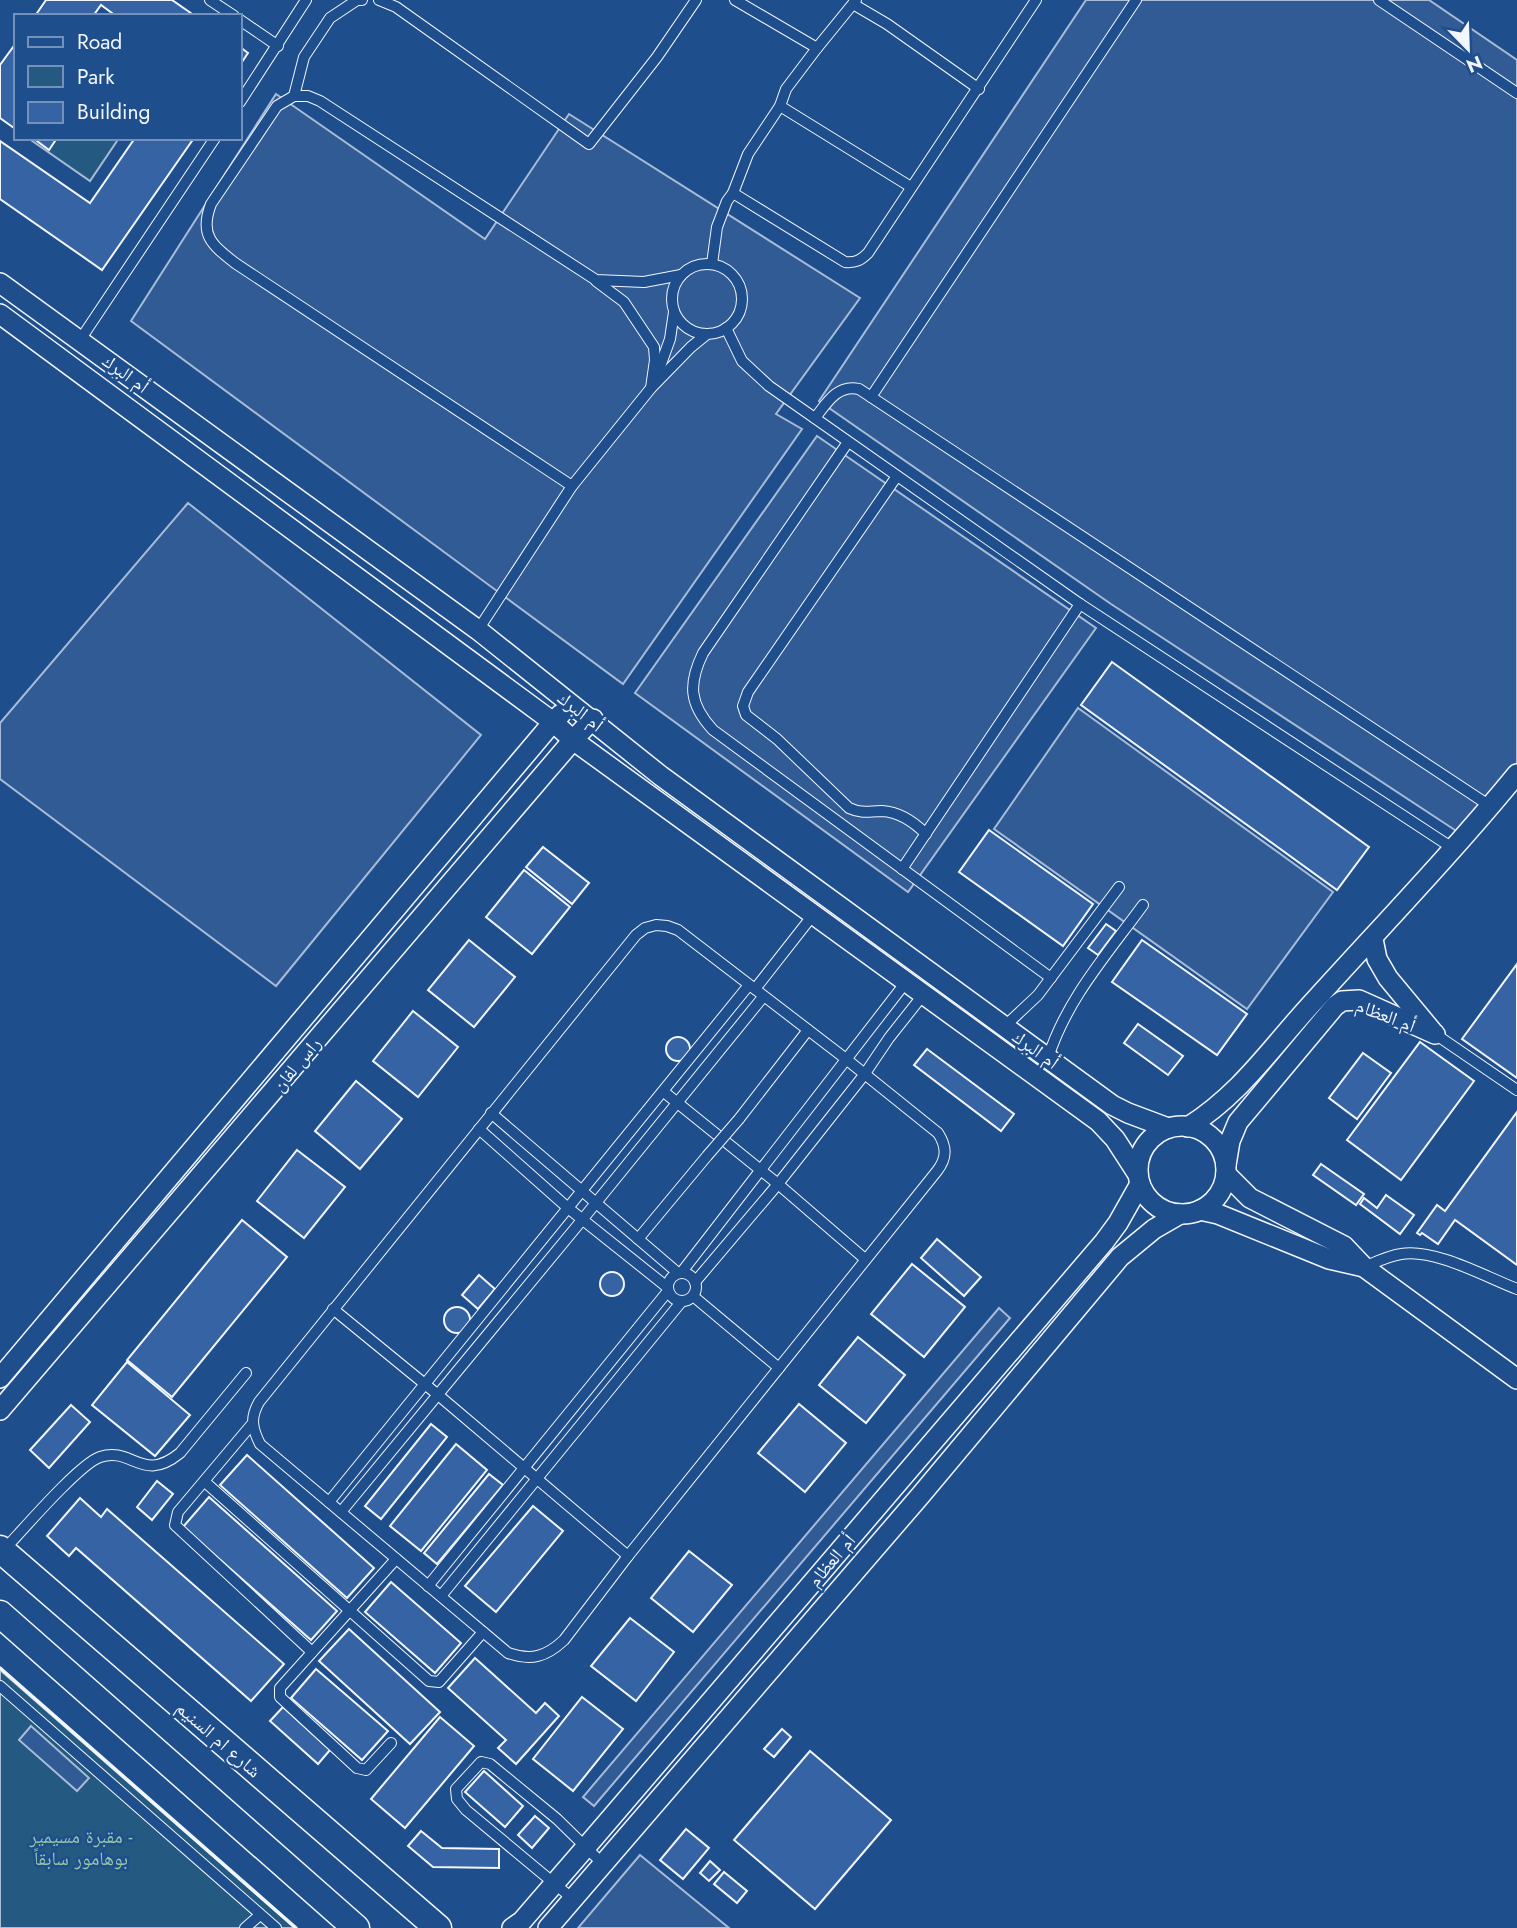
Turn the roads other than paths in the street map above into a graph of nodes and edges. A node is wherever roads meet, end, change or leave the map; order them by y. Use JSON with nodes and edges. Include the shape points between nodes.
{"nodes":[{"id":1,"x":211,"y":0,"type":"edge"},
{"id":2,"x":306,"y":0,"type":"edge"},
{"id":3,"x":362,"y":0,"type":"edge"},
{"id":4,"x":379,"y":0,"type":"edge"},
{"id":5,"x":696,"y":0,"type":"edge"},
{"id":6,"x":735,"y":0,"type":"edge"},
{"id":7,"x":1036,"y":0,"type":"edge"},
{"id":8,"x":1136,"y":0,"type":"edge"},
{"id":9,"x":1379,"y":0,"type":"edge"},
{"id":10,"x":855,"y":2,"type":"edge"},
{"id":11,"x":231,"y":14,"type":"edge"},
{"id":12,"x":242,"y":21,"type":"edge"},
{"id":13,"x":278,"y":46,"type":"junction"},
{"id":14,"x":817,"y":48,"type":"junction"},
{"id":15,"x":979,"y":89,"type":"junction"},
{"id":16,"x":1517,"y":93,"type":"edge"},
{"id":17,"x":294,"y":96,"type":"junction"},
{"id":18,"x":242,"y":99,"type":"edge"},
{"id":19,"x":780,"y":106,"type":"junction"},
{"id":20,"x":214,"y":140,"type":"edge"},
{"id":21,"x":911,"y":187,"type":"junction"},
{"id":22,"x":733,"y":193,"type":"junction"},
{"id":23,"x":712,"y":264,"type":"junction"},
{"id":24,"x":681,"y":275,"type":"junction"},
{"id":25,"x":596,"y":280,"type":"junction"},
{"id":26,"x":0,"y":283,"type":"edge"},
{"id":27,"x":674,"y":312,"type":"junction"},
{"id":28,"x":0,"y":314,"type":"edge"},
{"id":29,"x":726,"y":328,"type":"junction"},
{"id":30,"x":707,"y":334,"type":"junction"},
{"id":31,"x":80,"y":340,"type":"junction"},
{"id":32,"x":651,"y":388,"type":"junction"},
{"id":33,"x":871,"y":397,"type":"junction"},
{"id":34,"x":815,"y":418,"type":"junction"},
{"id":35,"x":848,"y":442,"type":"junction"},
{"id":36,"x":897,"y":476,"type":"junction"},
{"id":37,"x":572,"y":486,"type":"junction"},
{"id":38,"x":1080,"y":604,"type":"junction"},
{"id":39,"x":478,"y":630,"type":"junction"},
{"id":40,"x":573,"y":704,"type":"junction"},
{"id":41,"x":593,"y":719,"type":"junction"},
{"id":42,"x":553,"y":722,"type":"junction"},
{"id":43,"x":573,"y":740,"type":"junction"},
{"id":44,"x":1517,"y":774,"type":"edge"},
{"id":45,"x":662,"y":776,"type":"junction"},
{"id":46,"x":648,"y":795,"type":"junction"},
{"id":47,"x":1490,"y":806,"type":"junction"},
{"id":48,"x":926,"y":834,"type":"junction"},
{"id":49,"x":1454,"y":849,"type":"junction"},
{"id":50,"x":902,"y":869,"type":"junction"},
{"id":51,"x":1119,"y":887,"type":"dead end"},
{"id":52,"x":1143,"y":905,"type":"dead end"},
{"id":53,"x":813,"y":915,"type":"junction"},
{"id":54,"x":1373,"y":939,"type":"junction"},
{"id":55,"x":1051,"y":978,"type":"junction"},
{"id":56,"x":906,"y":982,"type":"junction"},
{"id":57,"x":756,"y":990,"type":"junction"},
{"id":58,"x":922,"y":995,"type":"junction"},
{"id":59,"x":1004,"y":1026,"type":"junction"},
{"id":60,"x":808,"y":1030,"type":"junction"},
{"id":61,"x":1435,"y":1034,"type":"junction"},
{"id":62,"x":1048,"y":1058,"type":"junction"},
{"id":63,"x":846,"y":1059,"type":"junction"},
{"id":64,"x":864,"y":1075,"type":"junction"},
{"id":65,"x":1517,"y":1090,"type":"edge"},
{"id":66,"x":664,"y":1092,"type":"junction"},
{"id":67,"x":677,"y":1102,"type":"junction"},
{"id":68,"x":491,"y":1113,"type":"junction"},
{"id":69,"x":1178,"y":1128,"type":"junction"},
{"id":70,"x":479,"y":1129,"type":"junction"},
{"id":71,"x":1226,"y":1170,"type":"junction"},
{"id":72,"x":760,"y":1171,"type":"junction"},
{"id":73,"x":1139,"y":1178,"type":"junction"},
{"id":74,"x":778,"y":1184,"type":"junction"},
{"id":75,"x":582,"y":1192,"type":"junction"},
{"id":76,"x":596,"y":1204,"type":"junction"},
{"id":77,"x":568,"y":1208,"type":"junction"},
{"id":78,"x":1200,"y":1210,"type":"junction"},
{"id":79,"x":1180,"y":1214,"type":"junction"},
{"id":80,"x":582,"y":1220,"type":"junction"},
{"id":81,"x":638,"y":1240,"type":"junction"},
{"id":82,"x":865,"y":1259,"type":"junction"},
{"id":83,"x":1364,"y":1267,"type":"junction"},
{"id":84,"x":680,"y":1273,"type":"junction"},
{"id":85,"x":695,"y":1282,"type":"junction"},
{"id":86,"x":667,"y":1289,"type":"junction"},
{"id":87,"x":1517,"y":1289,"type":"edge"},
{"id":88,"x":693,"y":1296,"type":"junction"},
{"id":89,"x":682,"y":1301,"type":"junction"},
{"id":90,"x":333,"y":1309,"type":"junction"},
{"id":91,"x":779,"y":1368,"type":"junction"},
{"id":92,"x":246,"y":1373,"type":"dead end"},
{"id":93,"x":0,"y":1378,"type":"edge"},
{"id":94,"x":1517,"y":1379,"type":"edge"},
{"id":95,"x":424,"y":1384,"type":"junction"},
{"id":96,"x":436,"y":1394,"type":"junction"},
{"id":97,"x":0,"y":1410,"type":"edge"},
{"id":98,"x":252,"y":1424,"type":"junction"},
{"id":99,"x":524,"y":1469,"type":"junction"},
{"id":100,"x":900,"y":1479,"type":"junction"},
{"id":101,"x":538,"y":1480,"type":"junction"},
{"id":102,"x":205,"y":1482,"type":"junction"},
{"id":103,"x":920,"y":1496,"type":"junction"},
{"id":104,"x":329,"y":1502,"type":"junction"},
{"id":105,"x":341,"y":1512,"type":"junction"},
{"id":106,"x":1,"y":1550,"type":"edge"},
{"id":107,"x":628,"y":1556,"type":"junction"},
{"id":108,"x":396,"y":1559,"type":"junction"},
{"id":109,"x":428,"y":1586,"type":"junction"},
{"id":110,"x":441,"y":1597,"type":"junction"},
{"id":111,"x":350,"y":1610,"type":"junction"},
{"id":112,"x":0,"y":1614,"type":"edge"},
{"id":113,"x":482,"y":1632,"type":"junction"},
{"id":114,"x":312,"y":1652,"type":"junction"},
{"id":115,"x":0,"y":1686,"type":"edge"},
{"id":116,"x":391,"y":1743,"type":"dead end"},
{"id":117,"x":586,"y":1847,"type":"junction"},
{"id":118,"x":603,"y":1864,"type":"junction"},
{"id":119,"x":555,"y":1883,"type":"junction"},
{"id":120,"x":573,"y":1899,"type":"junction"},
{"id":121,"x":260,"y":1914,"type":"junction"},
{"id":122,"x":244,"y":1928,"type":"edge"},
{"id":123,"x":276,"y":1928,"type":"edge"},
{"id":124,"x":356,"y":1928,"type":"edge"},
{"id":125,"x":438,"y":1928,"type":"edge"},
{"id":126,"x":512,"y":1928,"type":"edge"},
{"id":127,"x":548,"y":1928,"type":"edge"}],
"edges":[{"from":1,"to":11,"type":"lane"},
{"from":2,"to":13,"type":"lane"},
{"from":3,"to":17,"type":"lane","via":[[330,18],[304,57]]},
{"from":4,"to":5,"type":"lane","via":[[396,6],[589,144]]},
{"from":6,"to":14,"type":"lane"},
{"from":7,"to":15,"type":"lane"},
{"from":8,"to":33,"type":"lane"},
{"from":9,"to":16,"type":"lane"},
{"from":10,"to":14,"type":"lane"},
{"from":10,"to":15,"type":"lane"},
{"from":12,"to":13,"type":"lane"},
{"from":13,"to":18,"type":"lane"},
{"from":14,"to":19,"type":"lane","via":[[786,89]]},
{"from":15,"to":21,"type":"lane"},
{"from":17,"to":25,"type":"lane","via":[[320,101]]},
{"from":17,"to":37,"type":"lane","via":[[277,106],[211,204],[206,232],[215,247]]},
{"from":19,"to":21,"type":"lane"},
{"from":19,"to":22,"type":"lane","via":[[748,154]]},
{"from":20,"to":31,"type":"lane"},
{"from":21,"to":22,"type":"lane","via":[[868,253],[854,263],[834,257]]},
{"from":22,"to":23,"type":"lane","via":[[717,227]]},
{"from":23,"to":24,"type":"lane","via":[[700,264]]},
{"from":23,"to":29,"type":"lane","via":[[732,273],[742,296],[735,321]]},
{"from":24,"to":25,"type":"lane","via":[[644,282]]},
{"from":24,"to":27,"type":"lane","via":[[672,289]]},
{"from":25,"to":32,"type":"lane","via":[[624,302],[654,347]]},
{"from":26,"to":31,"type":"street","name":"أم البرك"},
{"from":27,"to":30,"type":"lane","via":[[688,329]]},
{"from":27,"to":32,"type":"lane","via":[[670,338]]},
{"from":28,"to":42,"type":"street","name":"أم البرك"},
{"from":29,"to":30,"type":"lane"},
{"from":29,"to":34,"type":"lane","via":[[742,361]]},
{"from":30,"to":32,"type":"lane"},
{"from":31,"to":39,"type":"street","name":"أم البرك"},
{"from":32,"to":37,"type":"lane"},
{"from":33,"to":34,"type":"lane","via":[[852,387],[842,390]]},
{"from":33,"to":47,"type":"lane"},
{"from":34,"to":35,"type":"lane"},
{"from":35,"to":36,"type":"lane"},
{"from":35,"to":50,"type":"lane","via":[[703,653],[695,670],[694,700],[713,730]]},
{"from":36,"to":38,"type":"lane"},
{"from":36,"to":48,"type":"lane","via":[[748,692],[743,706],[746,715],[849,808],[904,816]]},
{"from":37,"to":39,"type":"lane"},
{"from":38,"to":48,"type":"lane"},
{"from":38,"to":49,"type":"lane"},
{"from":39,"to":40,"type":"street","name":"أم البرك"},
{"from":40,"to":41,"type":"street","name":"أم البرك"},
{"from":40,"to":42,"type":"street","name":"راس لفان"},
{"from":41,"to":43,"type":"street","name":"راس لفان"},
{"from":41,"to":45,"type":"street","name":"أم البرك"},
{"from":42,"to":43,"type":"street","name":"أم البرك"},
{"from":42,"to":93,"type":"street","name":"راس لفان"},
{"from":43,"to":46,"type":"street","name":"أم البرك"},
{"from":43,"to":97,"type":"street","name":"راس لفان"},
{"from":44,"to":47,"type":"street"},
{"from":45,"to":46,"type":"street","via":[[651,783]]},
{"from":45,"to":59,"type":"street","name":"أم البرك"},
{"from":46,"to":53,"type":"street","name":"أم البرك"},
{"from":47,"to":49,"type":"street"},
{"from":48,"to":50,"type":"lane"},
{"from":49,"to":54,"type":"street"},
{"from":50,"to":55,"type":"lane"},
{"from":51,"to":55,"type":"lane"},
{"from":52,"to":62,"type":"lane","via":[[1071,1004]]},
{"from":53,"to":56,"type":"street","name":"أم البرك"},
{"from":53,"to":57,"type":"lane"},
{"from":54,"to":61,"type":"street","name":"أم العظام","via":[[1388,978]]},
{"from":54,"to":69,"type":"street","via":[[1222,1103]]},
{"from":55,"to":59,"type":"lane"},
{"from":56,"to":58,"type":"street","name":"أم البرك"},
{"from":56,"to":63,"type":"lane"},
{"from":57,"to":60,"type":"lane"},
{"from":57,"to":66,"type":"lane"},
{"from":57,"to":67,"type":"lane"},
{"from":57,"to":68,"type":"lane","via":[[678,930],[656,925],[645,928]]},
{"from":58,"to":64,"type":"lane"},
{"from":58,"to":73,"type":"street","name":"أم البرك","via":[[1098,1121]]},
{"from":59,"to":62,"type":"street","name":"أم البرك"},
{"from":60,"to":63,"type":"lane"},
{"from":60,"to":81,"type":"lane","bridge":true},
{"from":61,"to":65,"type":"lane"},
{"from":61,"to":71,"type":"street","name":"أم العظام","via":[[1359,1000],[1335,1006],[1238,1122]]},
{"from":62,"to":69,"type":"street","name":"أم البرك","via":[[1112,1105]]},
{"from":63,"to":64,"type":"lane"},
{"from":63,"to":72,"type":"lane"},
{"from":64,"to":74,"type":"lane"},
{"from":64,"to":82,"type":"lane","via":[[938,1133],[946,1152],[937,1171]]},
{"from":66,"to":67,"type":"lane"},
{"from":66,"to":75,"type":"lane"},
{"from":67,"to":72,"type":"lane"},
{"from":67,"to":76,"type":"lane"},
{"from":68,"to":70,"type":"lane"},
{"from":68,"to":75,"type":"lane"},
{"from":69,"to":71,"type":"street","via":[[1199,1130],[1217,1144]]},
{"from":69,"to":73,"type":"street","via":[[1152,1138],[1140,1154]]},
{"from":70,"to":77,"type":"lane"},
{"from":70,"to":90,"type":"lane"},
{"from":71,"to":78,"type":"street","via":[[1220,1192]]},
{"from":71,"to":83,"type":"street","via":[[1250,1198],[1344,1246]]},
{"from":72,"to":74,"type":"lane"},
{"from":72,"to":84,"type":"lane"},
{"from":73,"to":79,"type":"street","via":[[1155,1205]]},
{"from":73,"to":100,"type":"street","name":"أم العظام","via":[[1104,1242]]},
{"from":74,"to":82,"type":"lane"},
{"from":74,"to":85,"type":"lane"},
{"from":75,"to":76,"type":"lane"},
{"from":75,"to":77,"type":"lane"},
{"from":76,"to":80,"type":"lane"},
{"from":76,"to":81,"type":"lane"},
{"from":77,"to":80,"type":"lane"},
{"from":77,"to":95,"type":"lane"},
{"from":78,"to":79,"type":"street"},
{"from":78,"to":83,"type":"street","via":[[1329,1259]]},
{"from":79,"to":103,"type":"street","name":"أم العظام","via":[[1120,1257]]},
{"from":80,"to":86,"type":"lane"},
{"from":80,"to":96,"type":"lane"},
{"from":81,"to":84,"type":"lane"},
{"from":82,"to":91,"type":"lane"},
{"from":83,"to":87,"type":"lane","via":[[1414,1253]]},
{"from":83,"to":94,"type":"street"},
{"from":84,"to":85,"type":"lane"},
{"from":84,"to":86,"type":"lane","via":[[670,1278]]},
{"from":85,"to":88,"type":"lane"},
{"from":86,"to":89,"type":"lane","via":[[673,1299]]},
{"from":86,"to":99,"type":"lane"},
{"from":88,"to":89,"type":"lane"},
{"from":88,"to":91,"type":"lane"},
{"from":89,"to":101,"type":"lane"},
{"from":90,"to":95,"type":"lane"},
{"from":90,"to":98,"type":"lane","via":[[259,1402]]},
{"from":91,"to":107,"type":"lane"},
{"from":92,"to":106,"type":"lane","via":[[170,1460],[148,1466],[113,1455],[92,1460]]},
{"from":95,"to":96,"type":"lane"},
{"from":95,"to":104,"type":"lane"},
{"from":96,"to":99,"type":"lane"},
{"from":96,"to":105,"type":"lane"},
{"from":98,"to":102,"type":"lane"},
{"from":98,"to":104,"type":"lane","via":[[260,1444]]},
{"from":99,"to":101,"type":"lane"},
{"from":99,"to":109,"type":"lane"},
{"from":100,"to":103,"type":"street"},
{"from":100,"to":117,"type":"street","name":"أم العظام"},
{"from":101,"to":107,"type":"lane"},
{"from":101,"to":110,"type":"lane"},
{"from":102,"to":111,"type":"lane"},
{"from":102,"to":114,"type":"lane","via":[[178,1513],[178,1530]]},
{"from":103,"to":118,"type":"street","name":"أم العظام"},
{"from":104,"to":105,"type":"lane"},
{"from":105,"to":108,"type":"lane"},
{"from":106,"to":125,"type":"main road","name":"شارع ام السنيم"},
{"from":107,"to":113,"type":"lane","via":[[553,1651],[523,1658],[508,1653]]},
{"from":108,"to":109,"type":"lane"},
{"from":108,"to":111,"type":"lane"},
{"from":109,"to":110,"type":"lane"},
{"from":110,"to":113,"type":"lane"},
{"from":111,"to":113,"type":"lane","via":[[432,1683],[439,1682]]},
{"from":111,"to":114,"type":"lane"},
{"from":112,"to":124,"type":"main road"},
{"from":114,"to":116,"type":"lane","via":[[280,1688],[280,1697],[357,1768],[366,1770]]},
{"from":115,"to":121,"type":"lane"},
{"from":117,"to":118,"type":"lane"},
{"from":117,"to":119,"type":"street","name":"أم العظام"},
{"from":117,"to":119,"type":"lane","via":[[490,1764],[481,1762],[472,1769],[456,1789],[457,1799]]},
{"from":118,"to":120,"type":"street","name":"أم العظام"},
{"from":119,"to":120,"type":"lane"},
{"from":119,"to":126,"type":"street","name":"أم العظام"},
{"from":120,"to":127,"type":"street","name":"أم العظام"},
{"from":121,"to":122,"type":"lane"},
{"from":121,"to":123,"type":"lane"}]}
